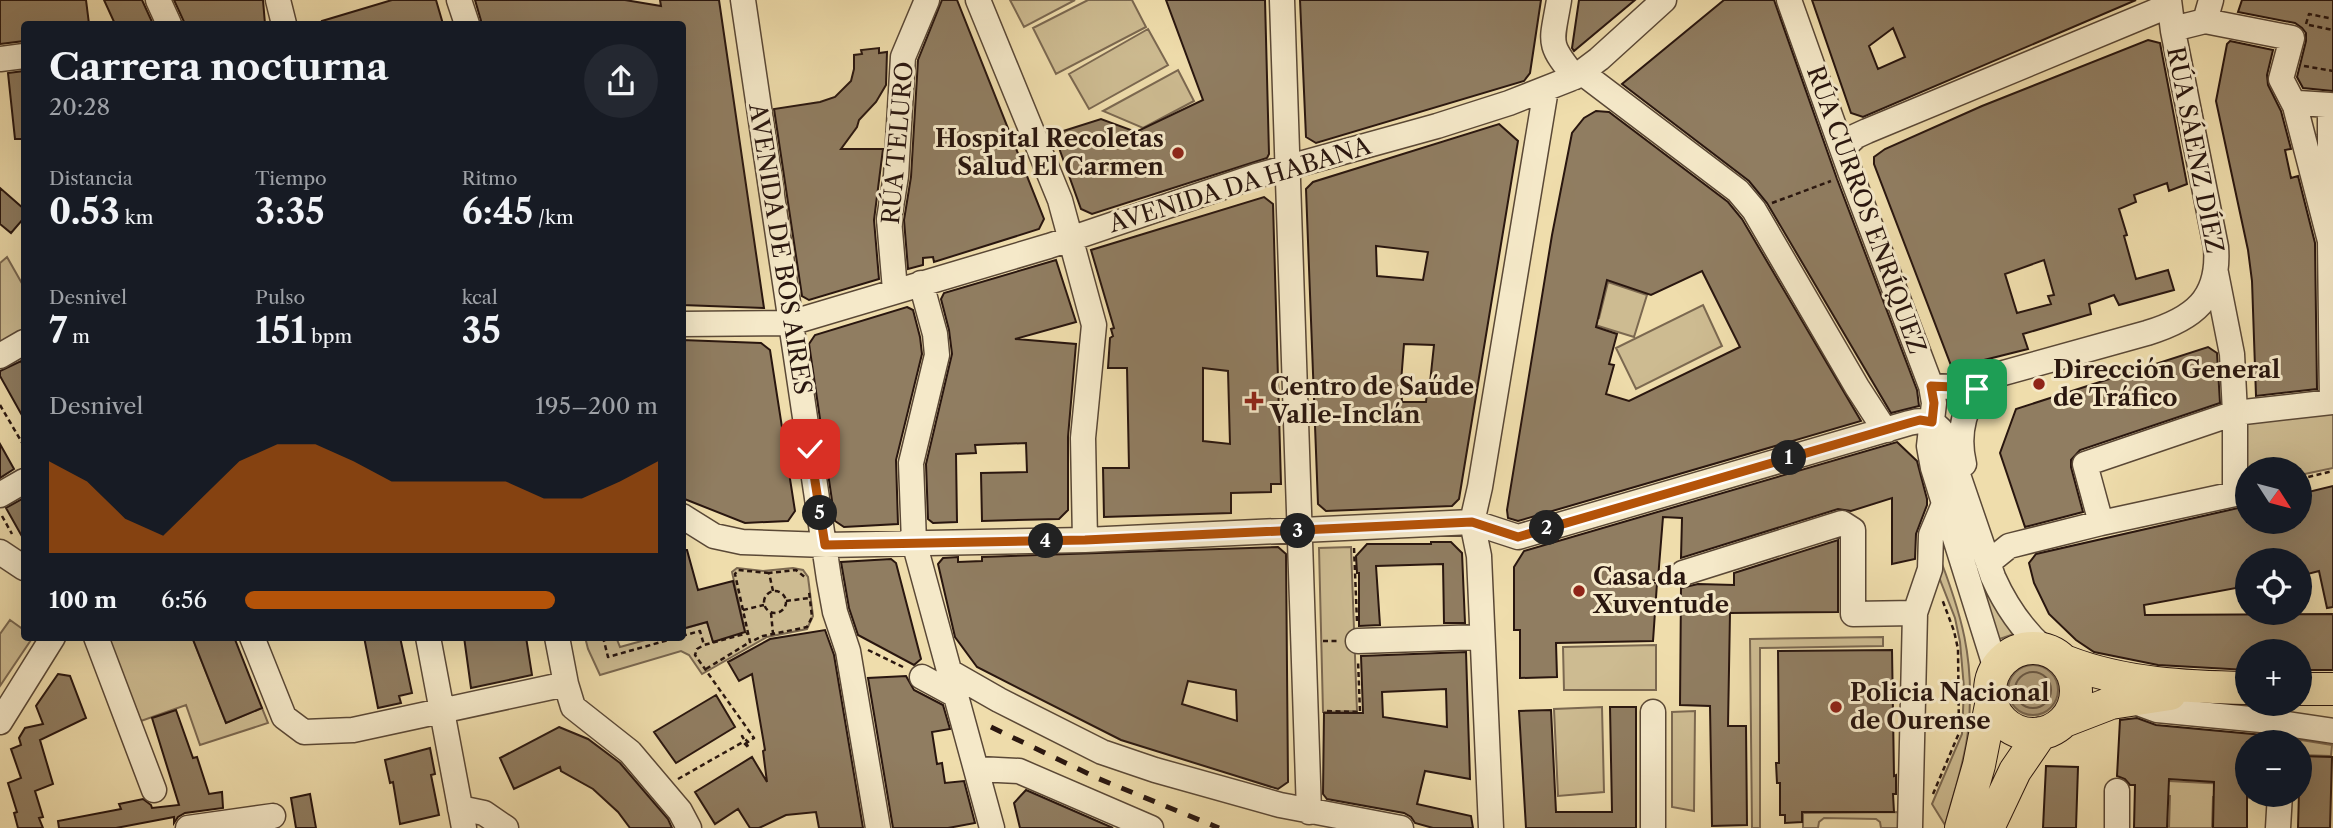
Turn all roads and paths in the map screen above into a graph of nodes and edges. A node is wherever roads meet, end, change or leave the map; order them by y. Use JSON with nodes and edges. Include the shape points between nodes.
{"nodes":[{"id":1,"x":158,"y":0,"type":"edge"},
{"id":2,"x":278,"y":0,"type":"edge"},
{"id":3,"x":459,"y":0,"type":"edge"},
{"id":4,"x":743,"y":0,"type":"edge"},
{"id":5,"x":927,"y":0,"type":"edge"},
{"id":6,"x":978,"y":0,"type":"edge"},
{"id":7,"x":1282,"y":0,"type":"edge"},
{"id":8,"x":1559,"y":0,"type":"edge"},
{"id":9,"x":1664,"y":0,"type":"edge"},
{"id":10,"x":1789,"y":0,"type":"edge"},
{"id":11,"x":1802,"y":0,"type":"edge"},
{"id":12,"x":2180,"y":11,"type":"edge"},
{"id":13,"x":2333,"y":19,"type":"edge"},
{"id":14,"x":168,"y":21,"type":"edge"},
{"id":15,"x":283,"y":21,"type":"edge"},
{"id":16,"x":466,"y":21,"type":"edge"},
{"id":17,"x":2298,"y":31,"type":"junction"},
{"id":18,"x":21,"y":56,"type":"edge"},
{"id":19,"x":0,"y":59,"type":"edge"},
{"id":20,"x":1578,"y":74,"type":"junction"},
{"id":21,"x":1546,"y":89,"type":"junction"},
{"id":22,"x":2295,"y":106,"type":"junction"},
{"id":23,"x":1848,"y":144,"type":"junction"},
{"id":24,"x":1289,"y":167,"type":"junction"},
{"id":25,"x":1851,"y":174,"type":"junction"},
{"id":26,"x":1773,"y":203,"type":"dead end"},
{"id":27,"x":1072,"y":238,"type":"junction"},
{"id":28,"x":2330,"y":241,"type":"junction"},
{"id":29,"x":2216,"y":273,"type":"junction"},
{"id":30,"x":921,"y":284,"type":"junction"},
{"id":31,"x":895,"y":290,"type":"junction"},
{"id":32,"x":2189,"y":313,"type":"junction"},
{"id":33,"x":790,"y":323,"type":"junction"},
{"id":34,"x":686,"y":324,"type":"edge"},
{"id":35,"x":21,"y":344,"type":"edge"},
{"id":36,"x":2232,"y":354,"type":"junction"},
{"id":37,"x":0,"y":356,"type":"edge"},
{"id":38,"x":1984,"y":377,"type":"junction"},
{"id":39,"x":1935,"y":386,"type":"junction"},
{"id":40,"x":0,"y":405,"type":"edge"},
{"id":41,"x":2235,"y":413,"type":"junction"},
{"id":42,"x":1932,"y":422,"type":"junction"},
{"id":43,"x":1887,"y":430,"type":"junction"},
{"id":44,"x":21,"y":441,"type":"edge"},
{"id":45,"x":1948,"y":446,"type":"junction"},
{"id":46,"x":2333,"y":471,"type":"edge"},
{"id":47,"x":2312,"y":476,"type":"edge"},
{"id":48,"x":21,"y":483,"type":"edge"},
{"id":49,"x":0,"y":495,"type":"edge"},
{"id":50,"x":1944,"y":504,"type":"junction"},
{"id":51,"x":686,"y":518,"type":"edge"},
{"id":52,"x":1472,"y":522,"type":"junction"},
{"id":53,"x":2101,"y":523,"type":"junction"},
{"id":54,"x":1976,"y":526,"type":"junction"},
{"id":55,"x":1300,"y":531,"type":"junction"},
{"id":56,"x":1085,"y":540,"type":"junction"},
{"id":57,"x":914,"y":542,"type":"junction"},
{"id":58,"x":825,"y":545,"type":"junction"},
{"id":59,"x":0,"y":552,"type":"edge"},
{"id":60,"x":1988,"y":563,"type":"junction"},
{"id":61,"x":21,"y":566,"type":"edge"},
{"id":62,"x":1930,"y":569,"type":"junction"},
{"id":63,"x":769,"y":573,"type":"junction"},
{"id":64,"x":1683,"y":573,"type":"dead end"},
{"id":65,"x":807,"y":580,"type":"dead end"},
{"id":66,"x":808,"y":589,"type":"dead end"},
{"id":67,"x":773,"y":591,"type":"junction"},
{"id":68,"x":809,"y":598,"type":"junction"},
{"id":69,"x":786,"y":601,"type":"junction"},
{"id":70,"x":764,"y":605,"type":"junction"},
{"id":71,"x":743,"y":610,"type":"junction"},
{"id":72,"x":771,"y":613,"type":"junction"},
{"id":73,"x":1915,"y":623,"type":"junction"},
{"id":74,"x":748,"y":633,"type":"junction"},
{"id":75,"x":773,"y":634,"type":"junction"},
{"id":76,"x":686,"y":635,"type":"edge"},
{"id":77,"x":1482,"y":637,"type":"junction"},
{"id":78,"x":51,"y":641,"type":"edge"},
{"id":79,"x":98,"y":641,"type":"edge"},
{"id":80,"x":254,"y":641,"type":"edge"},
{"id":81,"x":429,"y":641,"type":"edge"},
{"id":82,"x":558,"y":641,"type":"edge"},
{"id":83,"x":604,"y":641,"type":"edge"},
{"id":84,"x":664,"y":641,"type":"edge"},
{"id":85,"x":1303,"y":641,"type":"junction"},
{"id":86,"x":1358,"y":641,"type":"joint"},
{"id":87,"x":750,"y":642,"type":"junction"},
{"id":88,"x":705,"y":645,"type":"junction"},
{"id":89,"x":857,"y":650,"type":"junction"},
{"id":90,"x":2055,"y":655,"type":"junction"},
{"id":91,"x":1996,"y":668,"type":"junction"},
{"id":92,"x":706,"y":669,"type":"junction"},
{"id":93,"x":950,"y":672,"type":"junction"},
{"id":94,"x":922,"y":677,"type":"joint"},
{"id":95,"x":566,"y":684,"type":"junction"},
{"id":96,"x":2205,"y":688,"type":"junction"},
{"id":97,"x":2235,"y":688,"type":"edge"},
{"id":98,"x":2312,"y":689,"type":"edge"},
{"id":99,"x":2333,"y":689,"type":"edge"},
{"id":100,"x":957,"y":696,"type":"junction"},
{"id":101,"x":2131,"y":700,"type":"junction"},
{"id":102,"x":1991,"y":705,"type":"junction"},
{"id":103,"x":442,"y":711,"type":"junction"},
{"id":104,"x":1653,"y":712,"type":"dead end"},
{"id":105,"x":0,"y":722,"type":"edge"},
{"id":106,"x":2054,"y":727,"type":"junction"},
{"id":107,"x":2267,"y":730,"type":"edge"},
{"id":108,"x":2333,"y":731,"type":"edge"},
{"id":109,"x":2312,"y":732,"type":"edge"},
{"id":110,"x":978,"y":769,"type":"junction"},
{"id":111,"x":661,"y":789,"type":"junction"},
{"id":112,"x":154,"y":790,"type":"dead end"},
{"id":113,"x":2117,"y":791,"type":"dead end"},
{"id":114,"x":1933,"y":794,"type":"dead end"},
{"id":115,"x":2279,"y":807,"type":"edge"},
{"id":116,"x":1308,"y":812,"type":"junction"},
{"id":117,"x":273,"y":816,"type":"dead end"},
{"id":118,"x":462,"y":818,"type":"edge"},
{"id":119,"x":188,"y":828,"type":"edge"},
{"id":120,"x":506,"y":828,"type":"edge"},
{"id":121,"x":689,"y":828,"type":"edge"},
{"id":122,"x":878,"y":828,"type":"edge"},
{"id":123,"x":992,"y":828,"type":"edge"},
{"id":124,"x":1151,"y":828,"type":"edge"},
{"id":125,"x":1401,"y":828,"type":"edge"},
{"id":126,"x":1491,"y":828,"type":"edge"},
{"id":127,"x":1653,"y":828,"type":"edge"},
{"id":128,"x":1910,"y":828,"type":"edge"},
{"id":129,"x":1961,"y":828,"type":"edge"},
{"id":130,"x":1988,"y":828,"type":"edge"},
{"id":131,"x":2117,"y":828,"type":"edge"},
{"id":132,"x":2278,"y":828,"type":"edge"}],
"edges":[{"from":1,"to":14,"type":"street"},
{"from":2,"to":15,"type":"street"},
{"from":3,"to":16,"type":"street"},
{"from":4,"to":33,"type":"street","name":"AVENIDA DE BOS AIRES"},
{"from":5,"to":31,"type":"street","name":"RÚA TELURO","via":[[903,57],[889,219]]},
{"from":6,"to":27,"type":"street"},
{"from":7,"to":24,"type":"street"},
{"from":8,"to":20,"type":"street","via":[[1552,41],[1556,54]]},
{"from":9,"to":20,"type":"street","name":"AVENIDA DA HABANA"},
{"from":10,"to":23,"type":"street","name":"RÚA CURROS ENRÍQUEZ"},
{"from":11,"to":23,"type":"street"},
{"from":12,"to":17,"type":"street"},
{"from":12,"to":23,"type":"street","via":[[1867,131]]},
{"from":12,"to":29,"type":"street","name":"RÚA SÁENZ DÍEZ","via":[[2216,247]]},
{"from":13,"to":17,"type":"path","via":[[2309,14]]},
{"from":17,"to":22,"type":"street","via":[[2281,79]]},
{"from":18,"to":19,"type":"street"},
{"from":20,"to":21,"type":"street","name":"AVENIDA DA HABANA"},
{"from":20,"to":43,"type":"street","via":[[1738,191],[1754,210]]},
{"from":21,"to":24,"type":"street","name":"AVENIDA DA HABANA","via":[[1437,126]]},
{"from":21,"to":52,"type":"street"},
{"from":22,"to":28,"type":"street"},
{"from":22,"to":28,"type":"street","via":[[2330,105]]},
{"from":23,"to":25,"type":"street","name":"RÚA CURROS ENRÍQUEZ"},
{"from":23,"to":39,"type":"street"},
{"from":24,"to":27,"type":"street","name":"AVENIDA DA HABANA"},
{"from":24,"to":55,"type":"street"},
{"from":25,"to":26,"type":"path"},
{"from":25,"to":39,"type":"street","name":"RÚA CURROS ENRÍQUEZ"},
{"from":27,"to":30,"type":"street","name":"AVENIDA DA HABANA"},
{"from":27,"to":56,"type":"street","via":[[1094,325],[1083,438]]},
{"from":28,"to":41,"type":"street","via":[[2332,402]]},
{"from":29,"to":32,"type":"street","name":"RÚA SÁENZ DÍEZ","via":[[2204,304]]},
{"from":29,"to":36,"type":"street"},
{"from":30,"to":31,"type":"street","name":"AVENIDA DA HABANA"},
{"from":30,"to":57,"type":"street","via":[[937,355],[911,463]]},
{"from":31,"to":33,"type":"street","name":"AVENIDA DA HABANA"},
{"from":32,"to":36,"type":"street","via":[[2216,325]]},
{"from":32,"to":38,"type":"street","name":"RÚA SÁENZ DÍEZ","via":[[2162,329]]},
{"from":33,"to":34,"type":"street","name":"AVENIDA DA HABANA"},
{"from":33,"to":58,"type":"street","name":"AVENIDA DE BOS AIRES"},
{"from":35,"to":37,"type":"street"},
{"from":36,"to":41,"type":"street"},
{"from":38,"to":39,"type":"street","name":"RÚA SÁENZ DÍEZ","via":[[1953,387]]},
{"from":38,"to":54,"type":"street","via":[[1966,408],[1960,436]]},
{"from":39,"to":42,"type":"street","name":"RÚA CURROS ENRÍQUEZ"},
{"from":39,"to":45,"type":"street"},
{"from":40,"to":44,"type":"path"},
{"from":41,"to":53,"type":"street","via":[[2235,494]]},
{"from":41,"to":53,"type":"street","via":[[2085,464]]},
{"from":42,"to":43,"type":"street","via":[[1920,420]]},
{"from":42,"to":45,"type":"street","via":[[1942,430]]},
{"from":42,"to":50,"type":"street","name":"RÚA CURROS ENRÍQUEZ","via":[[1929,446]]},
{"from":43,"to":52,"type":"street","via":[[1518,537]]},
{"from":45,"to":54,"type":"street"},
{"from":46,"to":47,"type":"path"},
{"from":48,"to":49,"type":"street"},
{"from":50,"to":62,"type":"street","via":[[1931,535]]},
{"from":50,"to":91,"type":"street","name":"RÚA CURROS ENRÍQUEZ"},
{"from":51,"to":58,"type":"street","via":[[714,536],[742,542]]},
{"from":52,"to":55,"type":"street"},
{"from":52,"to":77,"type":"street","via":[[1479,556]]},
{"from":53,"to":60,"type":"street","via":[[2009,546]]},
{"from":54,"to":60,"type":"street"},
{"from":55,"to":56,"type":"street"},
{"from":55,"to":85,"type":"street"},
{"from":56,"to":57,"type":"street"},
{"from":57,"to":58,"type":"street"},
{"from":57,"to":93,"type":"street"},
{"from":58,"to":89,"type":"street","name":"AVENIDA DE BOS AIRES","via":[[835,612]]},
{"from":59,"to":61,"type":"street"},
{"from":60,"to":90,"type":"street","via":[[2011,612],[2030,636]]},
{"from":62,"to":73,"type":"street"},
{"from":62,"to":114,"type":"path","via":[[1956,639],[1959,733]]},
{"from":63,"to":65,"type":"path","via":[[796,570]]},
{"from":63,"to":67,"type":"path"},
{"from":63,"to":71,"type":"path","via":[[735,571]]},
{"from":64,"to":73,"type":"street","via":[[1842,523],[1853,530],[1853,614]]},
{"from":66,"to":68,"type":"path"},
{"from":67,"to":69,"type":"path"},
{"from":67,"to":70,"type":"path","via":[[764,597]]},
{"from":68,"to":69,"type":"path"},
{"from":68,"to":75,"type":"path","via":[[812,617],[807,627]]},
{"from":69,"to":72,"type":"path","via":[[782,611]]},
{"from":70,"to":71,"type":"path"},
{"from":70,"to":72,"type":"path"},
{"from":71,"to":74,"type":"path"},
{"from":72,"to":75,"type":"path"},
{"from":73,"to":128,"type":"street"},
{"from":74,"to":87,"type":"path"},
{"from":74,"to":88,"type":"path"},
{"from":75,"to":87,"type":"path"},
{"from":76,"to":88,"type":"path","via":[[701,631]]},
{"from":77,"to":86,"type":"street"},
{"from":77,"to":126,"type":"street"},
{"from":78,"to":105,"type":"street"},
{"from":79,"to":112,"type":"street"},
{"from":80,"to":103,"type":"street","via":[[284,717],[304,732],[353,730]]},
{"from":81,"to":103,"type":"street"},
{"from":82,"to":95,"type":"street"},
{"from":83,"to":84,"type":"path","via":[[608,657]]},
{"from":85,"to":86,"type":"path"},
{"from":85,"to":116,"type":"street"},
{"from":87,"to":92,"type":"path"},
{"from":88,"to":92,"type":"path","via":[[695,654]]},
{"from":89,"to":94,"type":"path"},
{"from":89,"to":122,"type":"street","name":"AVENIDA DE BOS AIRES"},
{"from":90,"to":91,"type":"main road","via":[[2020,649]]},
{"from":90,"to":96,"type":"main road","via":[[2106,675]]},
{"from":90,"to":106,"type":"main road","via":[[2076,680],[2077,691],[2073,710]]},
{"from":91,"to":102,"type":"main road"},
{"from":92,"to":111,"type":"path","via":[[754,738],[748,743],[742,736],[749,748],[743,741]]},
{"from":93,"to":100,"type":"street"},
{"from":93,"to":116,"type":"street","via":[[1102,752]]},
{"from":94,"to":100,"type":"street"},
{"from":95,"to":103,"type":"street"},
{"from":95,"to":111,"type":"street","via":[[573,708],[630,751]]},
{"from":96,"to":97,"type":"main road"},
{"from":96,"to":101,"type":"main road"},
{"from":98,"to":99,"type":"main road"},
{"from":100,"to":110,"type":"street"},
{"from":101,"to":106,"type":"main road","via":[[2091,709]]},
{"from":101,"to":107,"type":"street","via":[[2157,710]]},
{"from":102,"to":106,"type":"main road","via":[[1999,718],[2020,733]]},
{"from":102,"to":129,"type":"main road"},
{"from":103,"to":118,"type":"street"},
{"from":104,"to":127,"type":"street"},
{"from":106,"to":130,"type":"main road","via":[[2015,771]]},
{"from":108,"to":109,"type":"street"},
{"from":110,"to":123,"type":"street"},
{"from":110,"to":124,"type":"street","via":[[1019,771]]},
{"from":111,"to":121,"type":"street"},
{"from":113,"to":131,"type":"street"},
{"from":115,"to":132,"type":"street"},
{"from":116,"to":125,"type":"street"},
{"from":117,"to":119,"type":"street"},
{"from":118,"to":120,"type":"street","via":[[484,814]]}]}
